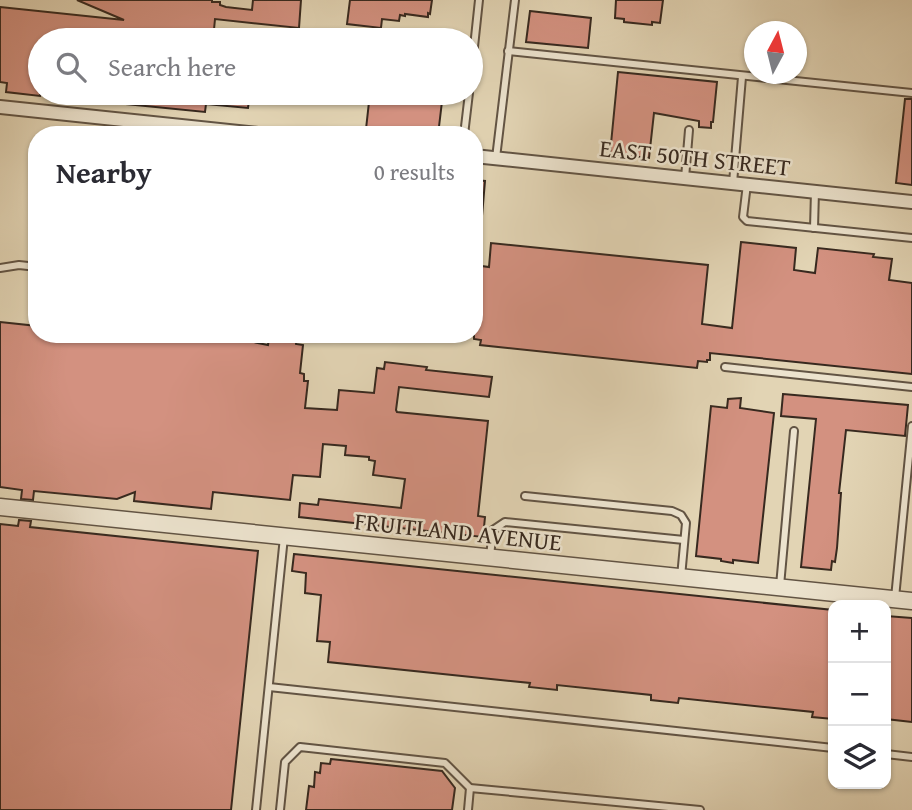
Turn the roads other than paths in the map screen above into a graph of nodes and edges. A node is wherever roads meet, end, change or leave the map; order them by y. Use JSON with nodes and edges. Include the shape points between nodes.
{"nodes":[{"id":1,"x":479,"y":0,"type":"edge"},
{"id":2,"x":515,"y":0,"type":"edge"},
{"id":3,"x":476,"y":28,"type":"edge"},
{"id":4,"x":509,"y":51,"type":"junction"},
{"id":5,"x":742,"y":77,"type":"junction"},
{"id":6,"x":912,"y":93,"type":"edge"},
{"id":7,"x":468,"y":105,"type":"edge"},
{"id":8,"x":0,"y":107,"type":"edge"},
{"id":9,"x":181,"y":126,"type":"edge"},
{"id":10,"x":465,"y":126,"type":"edge"},
{"id":11,"x":689,"y":130,"type":"dead end"},
{"id":12,"x":483,"y":157,"type":"edge"},
{"id":13,"x":496,"y":158,"type":"junction"},
{"id":14,"x":685,"y":178,"type":"junction"},
{"id":15,"x":733,"y":183,"type":"junction"},
{"id":16,"x":747,"y":184,"type":"junction"},
{"id":17,"x":815,"y":191,"type":"junction"},
{"id":18,"x":912,"y":202,"type":"edge"},
{"id":19,"x":912,"y":227,"type":"edge"},
{"id":20,"x":814,"y":228,"type":"junction"},
{"id":21,"x":912,"y":238,"type":"edge"},
{"id":22,"x":28,"y":266,"type":"edge"},
{"id":23,"x":0,"y":268,"type":"edge"},
{"id":24,"x":725,"y":367,"type":"dead end"},
{"id":25,"x":912,"y":387,"type":"edge"},
{"id":26,"x":912,"y":426,"type":"edge"},
{"id":27,"x":794,"y":431,"type":"dead end"},
{"id":28,"x":525,"y":496,"type":"dead end"},
{"id":29,"x":0,"y":507,"type":"edge"},
{"id":30,"x":285,"y":536,"type":"junction"},
{"id":31,"x":684,"y":540,"type":"junction"},
{"id":32,"x":489,"y":558,"type":"junction"},
{"id":33,"x":681,"y":577,"type":"junction"},
{"id":34,"x":780,"y":588,"type":"junction"},
{"id":35,"x":895,"y":600,"type":"junction"},
{"id":36,"x":912,"y":601,"type":"edge"},
{"id":37,"x":269,"y":687,"type":"junction"},
{"id":38,"x":828,"y":747,"type":"edge"},
{"id":39,"x":891,"y":755,"type":"edge"},
{"id":40,"x":912,"y":757,"type":"edge"},
{"id":41,"x":470,"y":788,"type":"junction"},
{"id":42,"x":256,"y":810,"type":"edge"},
{"id":43,"x":280,"y":810,"type":"edge"},
{"id":44,"x":468,"y":810,"type":"edge"},
{"id":45,"x":700,"y":810,"type":"edge"}],
"edges":[{"from":1,"to":3,"type":"lane"},
{"from":2,"to":4,"type":"lane"},
{"from":4,"to":5,"type":"lane"},
{"from":4,"to":13,"type":"lane"},
{"from":5,"to":6,"type":"lane"},
{"from":5,"to":15,"type":"lane"},
{"from":7,"to":10,"type":"lane"},
{"from":8,"to":9,"type":"street"},
{"from":11,"to":14,"type":"lane"},
{"from":12,"to":13,"type":"street","name":"EAST 50TH STREET"},
{"from":13,"to":14,"type":"street","name":"EAST 50TH STREET"},
{"from":14,"to":15,"type":"street","name":"EAST 50TH STREET"},
{"from":15,"to":16,"type":"street","name":"EAST 50TH STREET"},
{"from":16,"to":17,"type":"street","name":"EAST 50TH STREET"},
{"from":16,"to":20,"type":"lane","via":[[743,217],[747,221]]},
{"from":17,"to":18,"type":"street","name":"EAST 50TH STREET"},
{"from":17,"to":20,"type":"lane"},
{"from":19,"to":21,"type":"lane"},
{"from":20,"to":21,"type":"lane"},
{"from":22,"to":23,"type":"lane"},
{"from":24,"to":25,"type":"lane"},
{"from":26,"to":35,"type":"lane"},
{"from":27,"to":34,"type":"lane"},
{"from":28,"to":31,"type":"lane","via":[[672,511],[686,523]]},
{"from":29,"to":30,"type":"street","name":"FRUITLAND AVENUE"},
{"from":30,"to":32,"type":"street","name":"FRUITLAND AVENUE"},
{"from":30,"to":37,"type":"lane"},
{"from":31,"to":32,"type":"lane","via":[[505,522],[493,530]]},
{"from":31,"to":33,"type":"lane"},
{"from":32,"to":33,"type":"street","name":"FRUITLAND AVENUE"},
{"from":33,"to":34,"type":"street","name":"FRUITLAND AVENUE"},
{"from":34,"to":35,"type":"street","name":"FRUITLAND AVENUE"},
{"from":35,"to":36,"type":"street","name":"FRUITLAND AVENUE"},
{"from":37,"to":38,"type":"lane"},
{"from":37,"to":42,"type":"lane"},
{"from":39,"to":40,"type":"lane"},
{"from":41,"to":43,"type":"lane","via":[[445,763],[300,747],[285,762]]},
{"from":41,"to":44,"type":"lane"},
{"from":41,"to":45,"type":"lane"}]}
